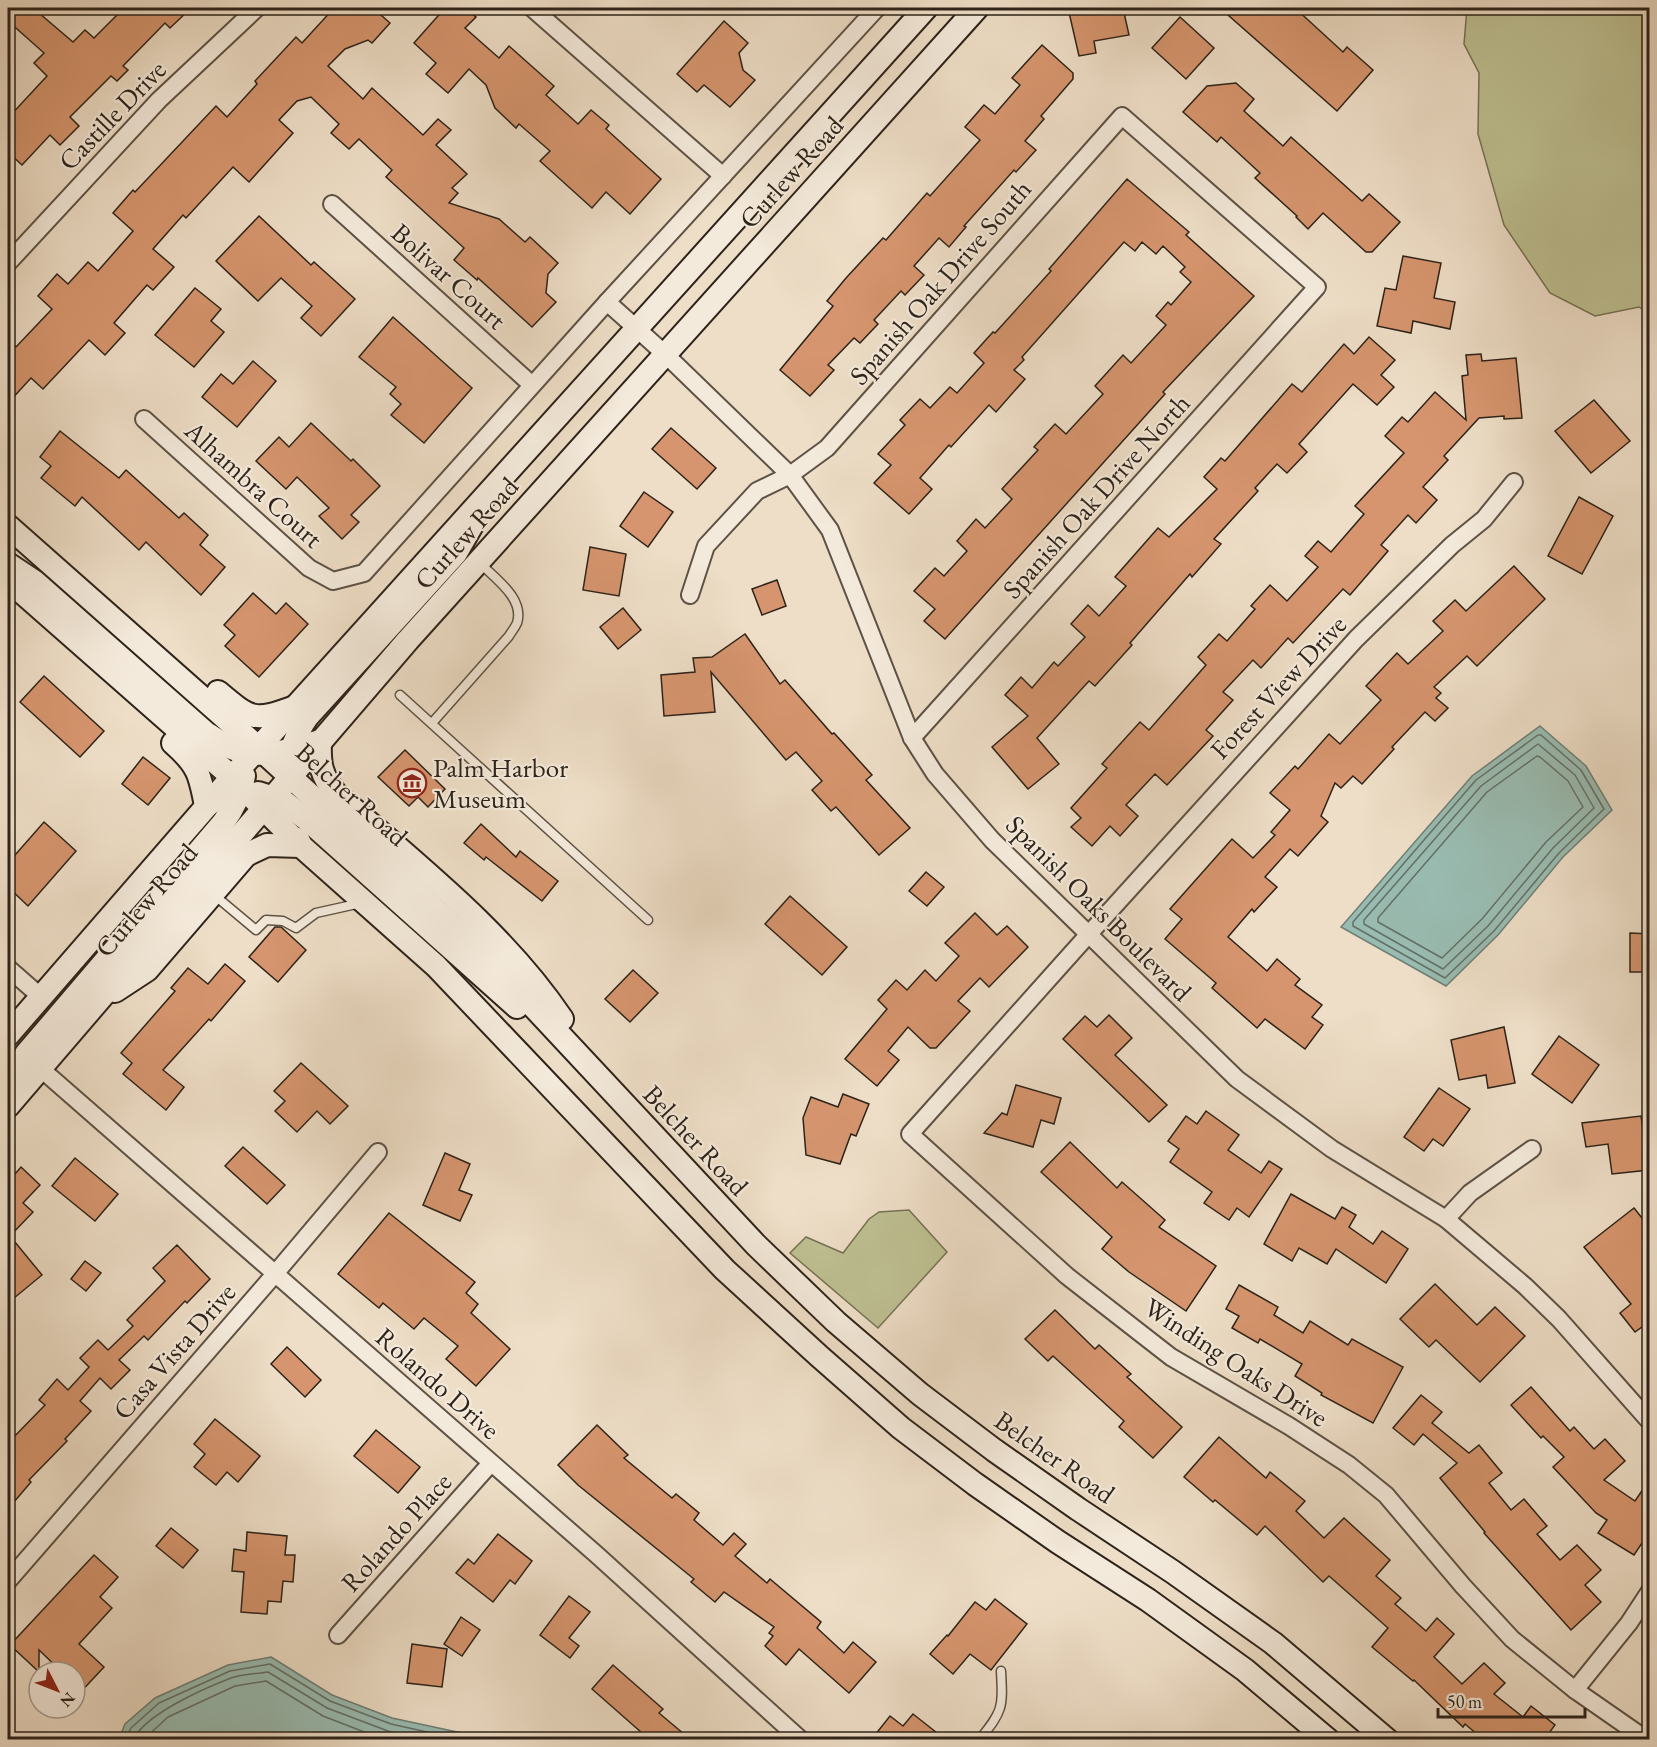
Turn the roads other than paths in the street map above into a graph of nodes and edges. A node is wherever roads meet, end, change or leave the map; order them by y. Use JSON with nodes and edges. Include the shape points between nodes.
{"nodes":[{"id":1,"x":257,"y":8,"type":"edge"},
{"id":2,"x":532,"y":8,"type":"edge"},
{"id":3,"x":877,"y":8,"type":"edge"},
{"id":4,"x":926,"y":8,"type":"edge"},
{"id":5,"x":977,"y":8,"type":"edge"},
{"id":6,"x":1122,"y":116,"type":"joint"},
{"id":7,"x":723,"y":176,"type":"junction"},
{"id":8,"x":332,"y":204,"type":"dead end"},
{"id":9,"x":8,"y":263,"type":"edge"},
{"id":10,"x":607,"y":302,"type":"junction"},
{"id":11,"x":637,"y":329,"type":"junction"},
{"id":12,"x":665,"y":354,"type":"junction"},
{"id":13,"x":532,"y":385,"type":"junction"},
{"id":14,"x":144,"y":419,"type":"dead end"},
{"id":15,"x":790,"y":475,"type":"junction"},
{"id":16,"x":1514,"y":482,"type":"dead end"},
{"id":17,"x":492,"y":489,"type":"junction"},
{"id":18,"x":14,"y":532,"type":"edge"},
{"id":19,"x":478,"y":562,"type":"junction"},
{"id":20,"x":8,"y":564,"type":"edge"},
{"id":21,"x":8,"y":580,"type":"edge"},
{"id":22,"x":8,"y":584,"type":"edge"},
{"id":23,"x":690,"y":596,"type":"dead end"},
{"id":24,"x":400,"y":695,"type":"dead end"},
{"id":25,"x":296,"y":706,"type":"junction"},
{"id":26,"x":432,"y":723,"type":"junction"},
{"id":27,"x":912,"y":738,"type":"junction"},
{"id":28,"x":320,"y":741,"type":"junction"},
{"id":29,"x":262,"y":775,"type":"junction"},
{"id":30,"x":206,"y":806,"type":"junction"},
{"id":31,"x":301,"y":846,"type":"junction"},
{"id":32,"x":213,"y":893,"type":"junction"},
{"id":33,"x":364,"y":902,"type":"junction"},
{"id":34,"x":648,"y":920,"type":"dead end"},
{"id":35,"x":1088,"y":934,"type":"junction"},
{"id":36,"x":8,"y":968,"type":"edge"},
{"id":37,"x":40,"y":996,"type":"junction"},
{"id":38,"x":94,"y":1005,"type":"junction"},
{"id":39,"x":8,"y":1035,"type":"edge"},
{"id":40,"x":40,"y":1068,"type":"junction"},
{"id":41,"x":602,"y":1080,"type":"junction"},
{"id":42,"x":8,"y":1084,"type":"edge"},
{"id":43,"x":8,"y":1106,"type":"edge"},
{"id":44,"x":1532,"y":1149,"type":"dead end"},
{"id":45,"x":378,"y":1152,"type":"dead end"},
{"id":46,"x":1446,"y":1219,"type":"junction"},
{"id":47,"x":274,"y":1275,"type":"junction"},
{"id":48,"x":1650,"y":1422,"type":"edge"},
{"id":49,"x":491,"y":1463,"type":"junction"},
{"id":50,"x":8,"y":1581,"type":"edge"},
{"id":51,"x":1650,"y":1591,"type":"edge"},
{"id":52,"x":338,"y":1635,"type":"dead end"},
{"id":53,"x":1001,"y":1671,"type":"dead end"},
{"id":54,"x":1575,"y":1690,"type":"junction"},
{"id":55,"x":801,"y":1740,"type":"edge"},
{"id":56,"x":979,"y":1740,"type":"edge"},
{"id":57,"x":1328,"y":1740,"type":"edge"},
{"id":58,"x":1387,"y":1740,"type":"edge"},
{"id":59,"x":1647,"y":1740,"type":"edge"}],
"edges":[{"from":1,"to":9,"type":"street","name":"Castille Drive","via":[[159,100]]},
{"from":2,"to":7,"type":"street"},
{"from":3,"to":7,"type":"street"},
{"from":4,"to":11,"type":"main road","name":"Curlew Road"},
{"from":5,"to":12,"type":"main road","name":"Curlew Road"},
{"from":6,"to":15,"type":"street","name":"Spanish Oak Drive South","via":[[827,448]]},
{"from":6,"to":27,"type":"street","name":"Spanish Oak Drive North","via":[[1317,287]]},
{"from":7,"to":10,"type":"street"},
{"from":8,"to":13,"type":"street","name":"Bolivar Court"},
{"from":10,"to":11,"type":"street","name":"Spanish Oaks Boulevard"},
{"from":10,"to":13,"type":"street"},
{"from":11,"to":12,"type":"street","name":"Spanish Oaks Boulevard"},
{"from":11,"to":17,"type":"main road","name":"Curlew Road"},
{"from":12,"to":15,"type":"street","name":"Spanish Oaks Boulevard"},
{"from":12,"to":19,"type":"main road","name":"Curlew Road"},
{"from":13,"to":14,"type":"street","name":"Alhambra Court","via":[[363,573],[333,581],[309,568]]},
{"from":15,"to":23,"type":"street","name":"Spanish Oak Drive South","via":[[757,491],[706,546]]},
{"from":15,"to":27,"type":"street","name":"Spanish Oaks Boulevard","via":[[830,530]]},
{"from":16,"to":35,"type":"street","name":"Forest View Drive","via":[[1484,519],[1356,639]]},
{"from":17,"to":25,"type":"main road","name":"Curlew Road"},
{"from":17,"to":29,"type":"main road","via":[[456,553],[308,716]]},
{"from":18,"to":25,"type":"main road","via":[[116,602],[239,710],[255,718]]},
{"from":18,"to":29,"type":"main road","name":"Belcher Road","via":[[230,722]]},
{"from":19,"to":26,"type":"lane","via":[[513,596],[518,609],[517,623]]},
{"from":19,"to":28,"type":"main road","name":"Curlew Road"},
{"from":20,"to":29,"type":"main road","via":[[35,582],[206,733]]},
{"from":21,"to":29,"type":"main road","name":"Belcher Road"},
{"from":22,"to":30,"type":"main road","via":[[111,689],[193,762]]},
{"from":24,"to":26,"type":"lane"},
{"from":25,"to":29,"type":"main road","name":"Curlew Road"},
{"from":26,"to":34,"type":"lane"},
{"from":27,"to":35,"type":"street","name":"Spanish Oaks Boulevard","via":[[935,774],[992,840]]},
{"from":28,"to":29,"type":"main road","name":"Curlew Road"},
{"from":28,"to":41,"type":"main road","via":[[319,764],[336,794],[502,944],[550,1001]]},
{"from":29,"to":30,"type":"main road","name":"Curlew Road"},
{"from":29,"to":31,"type":"main road","name":"Belcher Road"},
{"from":29,"to":38,"type":"main road","name":"Curlew Road"},
{"from":29,"to":41,"type":"main road","name":"Belcher Road","via":[[488,958]]},
{"from":29,"to":42,"type":"main road","via":[[26,1054]]},
{"from":30,"to":37,"type":"main road","name":"Curlew Road"},
{"from":31,"to":32,"type":"main road","via":[[267,845],[255,849]]},
{"from":31,"to":33,"type":"main road","name":"Belcher Road"},
{"from":32,"to":33,"type":"lane","via":[[256,930],[266,920],[283,921],[296,928],[316,912]]},
{"from":32,"to":38,"type":"main road","via":[[147,970]]},
{"from":33,"to":57,"type":"main road","name":"Belcher Road","via":[[436,966],[725,1270],[901,1428],[975,1484],[1225,1656]]},
{"from":35,"to":46,"type":"street","name":"Spanish Oaks Boulevard","via":[[1237,1079],[1267,1103],[1332,1149]]},
{"from":35,"to":54,"type":"street","name":"Winding Oaks Drive","via":[[910,1134],[1067,1276],[1171,1357],[1290,1426],[1386,1495],[1512,1639]]},
{"from":36,"to":37,"type":"street"},
{"from":37,"to":39,"type":"main road","name":"Curlew Road"},
{"from":38,"to":40,"type":"main road","name":"Curlew Road"},
{"from":40,"to":43,"type":"main road","name":"Curlew Road"},
{"from":40,"to":47,"type":"street","name":"Rolando Drive"},
{"from":41,"to":58,"type":"main road","name":"Belcher Road","via":[[756,1245],[836,1322],[920,1394],[994,1450],[1273,1643]]},
{"from":44,"to":46,"type":"street","via":[[1470,1193]]},
{"from":45,"to":47,"type":"street","name":"Casa Vista Drive"},
{"from":46,"to":48,"type":"street","name":"Spanish Oaks Boulevard","via":[[1559,1319]]},
{"from":47,"to":49,"type":"street","name":"Rolando Drive"},
{"from":47,"to":50,"type":"street","name":"Casa Vista Drive"},
{"from":49,"to":52,"type":"street","name":"Rolando Place"},
{"from":49,"to":55,"type":"street","name":"Rolando Drive"},
{"from":51,"to":54,"type":"street"},
{"from":53,"to":56,"type":"lane","via":[[1000,1710]]},
{"from":54,"to":59,"type":"street","name":"Winding Oaks Drive"}]}
